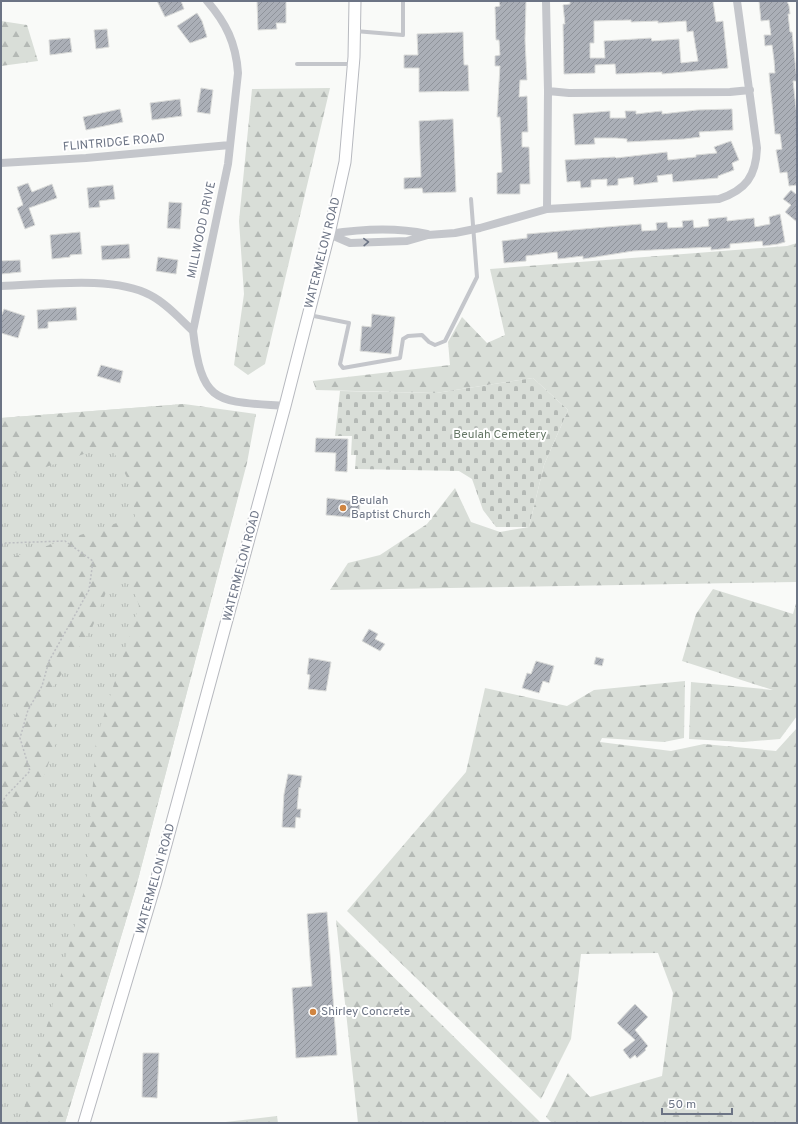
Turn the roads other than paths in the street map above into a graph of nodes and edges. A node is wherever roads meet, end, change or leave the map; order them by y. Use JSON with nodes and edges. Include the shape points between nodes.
{"nodes":[{"id":1,"x":207,"y":1,"type":"edge"},
{"id":2,"x":355,"y":1,"type":"edge"},
{"id":3,"x":403,"y":1,"type":"edge"},
{"id":4,"x":546,"y":1,"type":"edge"},
{"id":5,"x":737,"y":1,"type":"edge"},
{"id":6,"x":355,"y":31,"type":"junction"},
{"id":7,"x":297,"y":64,"type":"dead end"},
{"id":8,"x":354,"y":64,"type":"junction"},
{"id":9,"x":750,"y":90,"type":"junction"},
{"id":10,"x":548,"y":91,"type":"junction"},
{"id":11,"x":230,"y":145,"type":"junction"},
{"id":12,"x":1,"y":163,"type":"edge"},
{"id":13,"x":471,"y":199,"type":"dead end"},
{"id":14,"x":547,"y":209,"type":"junction"},
{"id":15,"x":473,"y":230,"type":"junction"},
{"id":16,"x":328,"y":234,"type":"junction"},
{"id":17,"x":428,"y":235,"type":"junction"},
{"id":18,"x":1,"y":286,"type":"edge"},
{"id":19,"x":308,"y":315,"type":"junction"},
{"id":20,"x":193,"y":331,"type":"junction"},
{"id":21,"x":285,"y":406,"type":"junction"},
{"id":22,"x":84,"y":1123,"type":"edge"}],
"edges":[{"from":1,"to":11,"type":"street","name":"MILLWOOD DRIVE","via":[[222,18],[232,39],[237,61],[238,84]]},
{"from":2,"to":6,"type":"main road","name":"WATERMELON ROAD"},
{"from":3,"to":6,"type":"lane","via":[[403,35]]},
{"from":4,"to":10,"type":"street"},
{"from":5,"to":9,"type":"street"},
{"from":6,"to":8,"type":"main road","name":"WATERMELON ROAD"},
{"from":7,"to":8,"type":"lane"},
{"from":8,"to":16,"type":"main road","name":"WATERMELON ROAD","via":[[345,162]]},
{"from":9,"to":10,"type":"street","via":[[569,94]]},
{"from":9,"to":14,"type":"street","via":[[757,160],[748,182],[740,190],[719,199]]},
{"from":10,"to":14,"type":"street"},
{"from":11,"to":12,"type":"street","name":"FLINTRIDGE ROAD"},
{"from":11,"to":20,"type":"street","name":"MILLWOOD DRIVE","via":[[226,176]]},
{"from":13,"to":15,"type":"lane"},
{"from":14,"to":15,"type":"street"},
{"from":15,"to":17,"type":"street"},
{"from":15,"to":19,"type":"lane","via":[[477,277],[445,341],[435,344],[428,342],[422,335],[408,336],[403,339],[400,358],[343,368],[340,364],[349,323]]},
{"from":16,"to":17,"type":"street","via":[[406,230]]},
{"from":16,"to":17,"type":"street","one_way":true,"via":[[350,243],[407,241]]},
{"from":16,"to":19,"type":"main road","name":"WATERMELON ROAD"},
{"from":18,"to":20,"type":"street","via":[[91,283],[128,287],[151,295]]},
{"from":19,"to":21,"type":"main road","name":"WATERMELON ROAD"},
{"from":20,"to":21,"type":"street","name":"MILLWOOD DRIVE","via":[[202,378],[217,396],[228,400]]},
{"from":21,"to":22,"type":"main road","name":"WATERMELON ROAD","via":[[155,885]]}]}
